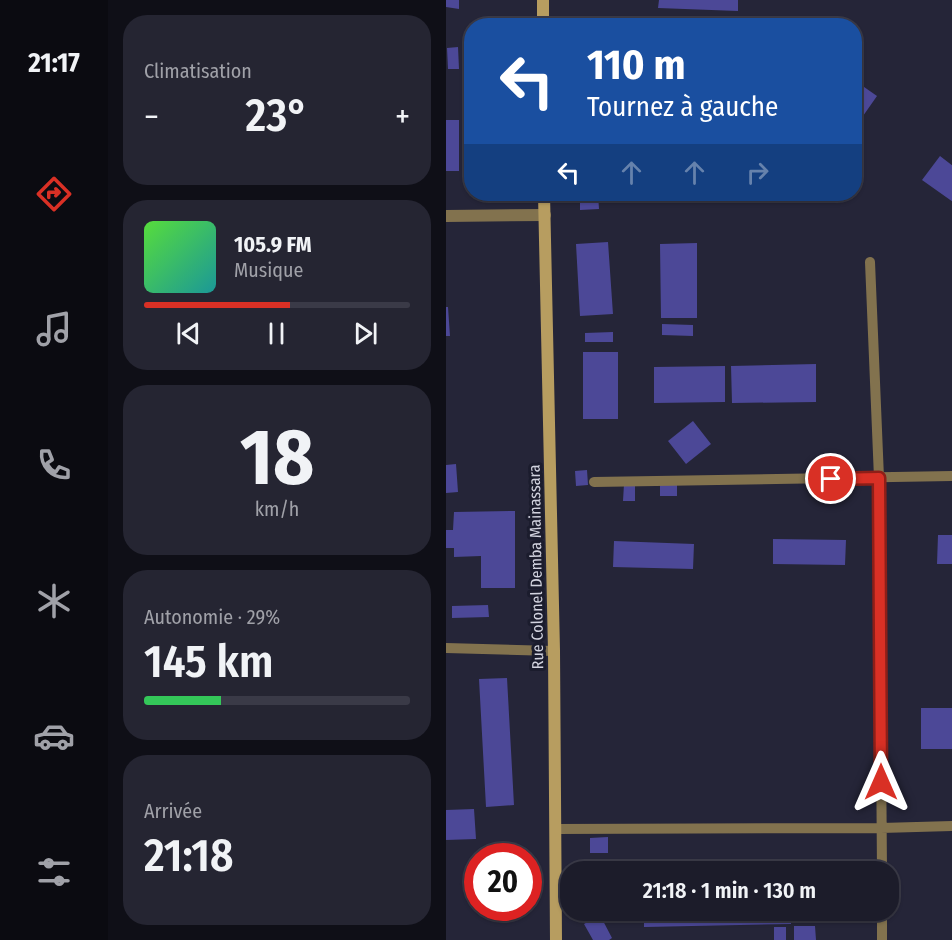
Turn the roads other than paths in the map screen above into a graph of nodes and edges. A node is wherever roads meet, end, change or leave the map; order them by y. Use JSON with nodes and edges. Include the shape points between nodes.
{"nodes":[{"id":1,"x":543,"y":0,"type":"edge"},
{"id":2,"x":543,"y":18,"type":"edge"},
{"id":3,"x":544,"y":201,"type":"edge"},
{"id":4,"x":545,"y":215,"type":"junction"},
{"id":5,"x":446,"y":216,"type":"edge"},
{"id":6,"x":870,"y":262,"type":"dead end"},
{"id":7,"x":953,"y":476,"type":"edge"},
{"id":8,"x":879,"y":478,"type":"junction"},
{"id":9,"x":594,"y":482,"type":"dead end"},
{"id":10,"x":446,"y":648,"type":"edge"},
{"id":11,"x":554,"y":651,"type":"junction"},
{"id":12,"x":953,"y":826,"type":"edge"},
{"id":13,"x":881,"y":828,"type":"junction"},
{"id":14,"x":555,"y":829,"type":"junction"},
{"id":15,"x":882,"y":861,"type":"edge"},
{"id":16,"x":882,"y":921,"type":"edge"},
{"id":17,"x":556,"y":940,"type":"edge"},
{"id":18,"x":882,"y":940,"type":"edge"}],
"edges":[{"from":1,"to":2,"type":"street"},
{"from":3,"to":4,"type":"street","name":"Rue Colonel Demba Mainassara"},
{"from":4,"to":5,"type":"street"},
{"from":4,"to":11,"type":"street","name":"Rue Colonel Demba Mainassara"},
{"from":6,"to":8,"type":"lane"},
{"from":7,"to":8,"type":"lane"},
{"from":8,"to":9,"type":"lane"},
{"from":8,"to":13,"type":"lane"},
{"from":10,"to":11,"type":"lane"},
{"from":11,"to":14,"type":"street","name":"Rue Colonel Demba Mainassara"},
{"from":12,"to":13,"type":"lane"},
{"from":13,"to":14,"type":"lane"},
{"from":13,"to":15,"type":"lane"},
{"from":14,"to":17,"type":"street","name":"Rue Colonel Demba Mainassara"},
{"from":16,"to":18,"type":"lane"}]}
